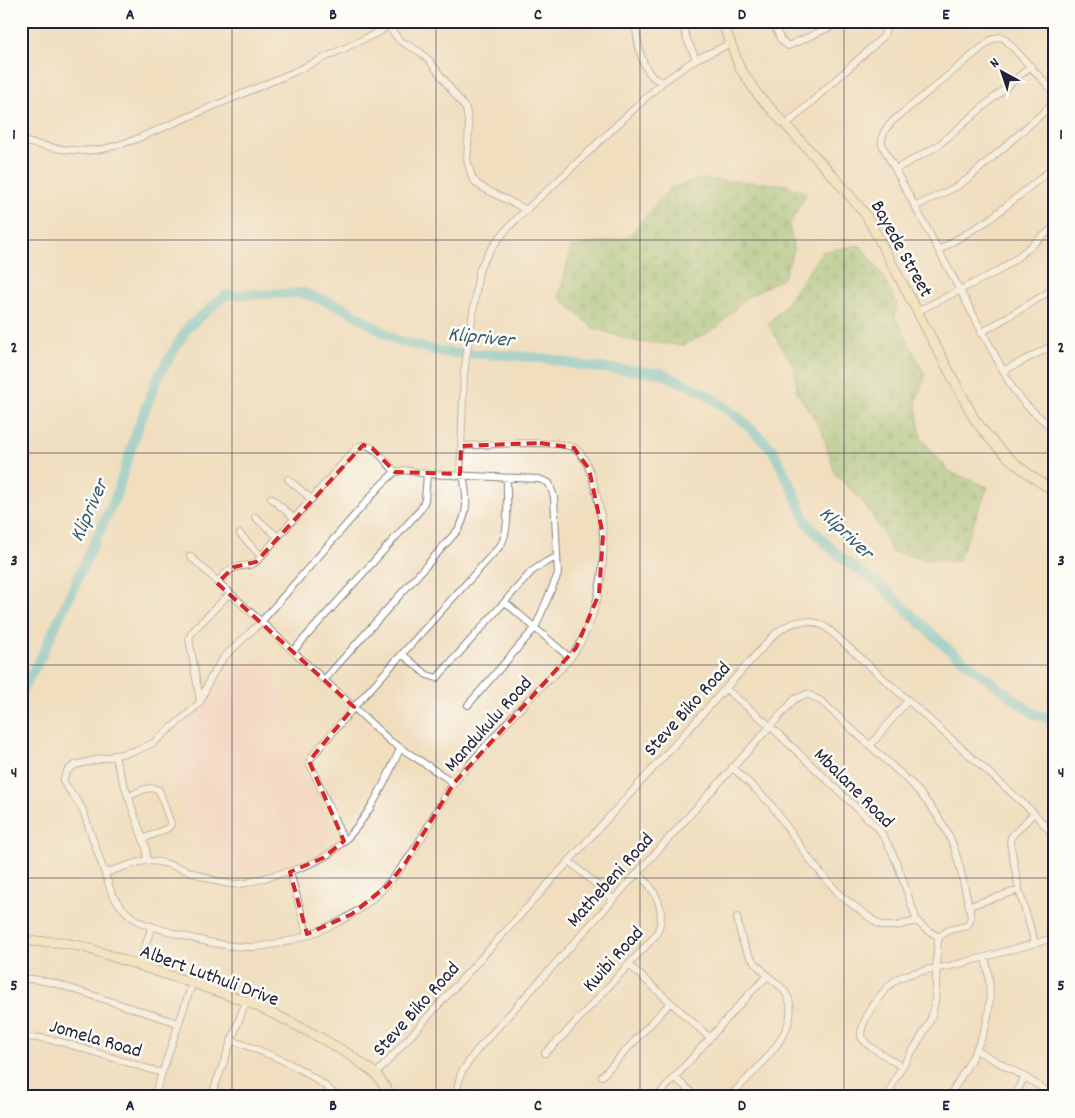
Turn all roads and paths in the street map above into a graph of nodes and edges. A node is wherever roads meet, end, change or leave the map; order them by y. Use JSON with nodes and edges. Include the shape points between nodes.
{"nodes":[{"id":1,"x":635,"y":21,"type":"edge"},
{"id":2,"x":683,"y":21,"type":"edge"},
{"id":3,"x":722,"y":21,"type":"edge"},
{"id":4,"x":772,"y":21,"type":"edge"},
{"id":5,"x":820,"y":21,"type":"edge"},
{"id":6,"x":844,"y":21,"type":"edge"},
{"id":7,"x":883,"y":21,"type":"edge"},
{"id":8,"x":389,"y":23,"type":"edge"},
{"id":9,"x":823,"y":30,"type":"junction"},
{"id":10,"x":730,"y":44,"type":"junction"},
{"id":11,"x":696,"y":59,"type":"junction"},
{"id":12,"x":1030,"y":66,"type":"junction"},
{"id":13,"x":663,"y":82,"type":"junction"},
{"id":14,"x":786,"y":125,"type":"junction"},
{"id":15,"x":21,"y":141,"type":"edge"},
{"id":16,"x":1054,"y":167,"type":"edge"},
{"id":17,"x":896,"y":169,"type":"junction"},
{"id":18,"x":916,"y":206,"type":"junction"},
{"id":19,"x":527,"y":210,"type":"junction"},
{"id":20,"x":1054,"y":227,"type":"edge"},
{"id":21,"x":940,"y":250,"type":"junction"},
{"id":22,"x":1054,"y":289,"type":"edge"},
{"id":23,"x":960,"y":291,"type":"junction"},
{"id":24,"x":918,"y":311,"type":"junction"},
{"id":25,"x":981,"y":333,"type":"junction"},
{"id":26,"x":1054,"y":345,"type":"edge"},
{"id":27,"x":1003,"y":371,"type":"junction"},
{"id":28,"x":1054,"y":430,"type":"edge"},
{"id":29,"x":460,"y":446,"type":"junction"},
{"id":30,"x":395,"y":472,"type":"junction"},
{"id":31,"x":427,"y":474,"type":"junction"},
{"id":32,"x":462,"y":474,"type":"junction"},
{"id":33,"x":507,"y":478,"type":"junction"},
{"id":34,"x":288,"y":479,"type":"dead end"},
{"id":35,"x":1054,"y":491,"type":"edge"},
{"id":36,"x":271,"y":498,"type":"dead end"},
{"id":37,"x":311,"y":499,"type":"junction"},
{"id":38,"x":255,"y":517,"type":"dead end"},
{"id":39,"x":294,"y":518,"type":"junction"},
{"id":40,"x":240,"y":534,"type":"dead end"},
{"id":41,"x":278,"y":536,"type":"junction"},
{"id":42,"x":190,"y":556,"type":"dead end"},
{"id":43,"x":261,"y":556,"type":"junction"},
{"id":44,"x":557,"y":557,"type":"junction"},
{"id":45,"x":217,"y":583,"type":"junction"},
{"id":46,"x":229,"y":594,"type":"junction"},
{"id":47,"x":506,"y":602,"type":"junction"},
{"id":48,"x":261,"y":622,"type":"junction"},
{"id":49,"x":535,"y":628,"type":"junction"},
{"id":50,"x":293,"y":652,"type":"junction"},
{"id":51,"x":402,"y":654,"type":"junction"},
{"id":52,"x":570,"y":658,"type":"junction"},
{"id":53,"x":324,"y":680,"type":"junction"},
{"id":54,"x":726,"y":689,"type":"junction"},
{"id":55,"x":908,"y":700,"type":"junction"},
{"id":56,"x":200,"y":702,"type":"junction"},
{"id":57,"x":468,"y":705,"type":"dead end"},
{"id":58,"x":354,"y":707,"type":"junction"},
{"id":59,"x":770,"y":726,"type":"junction"},
{"id":60,"x":870,"y":746,"type":"junction"},
{"id":61,"x":400,"y":749,"type":"junction"},
{"id":62,"x":114,"y":755,"type":"junction"},
{"id":63,"x":732,"y":767,"type":"junction"},
{"id":64,"x":454,"y":783,"type":"junction"},
{"id":65,"x":128,"y":797,"type":"junction"},
{"id":66,"x":1034,"y":813,"type":"junction"},
{"id":67,"x":1054,"y":836,"type":"edge"},
{"id":68,"x":143,"y":839,"type":"junction"},
{"id":69,"x":344,"y":840,"type":"junction"},
{"id":70,"x":147,"y":861,"type":"junction"},
{"id":71,"x":569,"y":862,"type":"junction"},
{"id":72,"x":290,"y":872,"type":"junction"},
{"id":73,"x":105,"y":873,"type":"junction"},
{"id":74,"x":638,"y":873,"type":"junction"},
{"id":75,"x":1019,"y":890,"type":"junction"},
{"id":76,"x":613,"y":899,"type":"junction"},
{"id":77,"x":969,"y":906,"type":"junction"},
{"id":78,"x":737,"y":917,"type":"dead end"},
{"id":79,"x":917,"y":920,"type":"junction"},
{"id":80,"x":152,"y":926,"type":"junction"},
{"id":81,"x":307,"y":934,"type":"junction"},
{"id":82,"x":939,"y":936,"type":"junction"},
{"id":83,"x":1054,"y":938,"type":"edge"},
{"id":84,"x":21,"y":941,"type":"edge"},
{"id":85,"x":1035,"y":943,"type":"junction"},
{"id":86,"x":985,"y":958,"type":"junction"},
{"id":87,"x":629,"y":965,"type":"junction"},
{"id":88,"x":138,"y":966,"type":"junction"},
{"id":89,"x":936,"y":969,"type":"junction"},
{"id":90,"x":768,"y":976,"type":"junction"},
{"id":91,"x":21,"y":979,"type":"edge"},
{"id":92,"x":192,"y":984,"type":"junction"},
{"id":93,"x":246,"y":1001,"type":"junction"},
{"id":94,"x":670,"y":1003,"type":"junction"},
{"id":95,"x":178,"y":1023,"type":"junction"},
{"id":96,"x":21,"y":1037,"type":"edge"},
{"id":97,"x":710,"y":1037,"type":"junction"},
{"id":98,"x":232,"y":1040,"type":"junction"},
{"id":99,"x":976,"y":1050,"type":"junction"},
{"id":100,"x":544,"y":1053,"type":"dead end"},
{"id":101,"x":902,"y":1067,"type":"junction"},
{"id":102,"x":162,"y":1073,"type":"junction"},
{"id":103,"x":376,"y":1074,"type":"junction"},
{"id":104,"x":602,"y":1076,"type":"dead end"},
{"id":105,"x":674,"y":1076,"type":"junction"},
{"id":106,"x":1025,"y":1077,"type":"junction"},
{"id":107,"x":21,"y":1094,"type":"edge"},
{"id":108,"x":212,"y":1094,"type":"edge"},
{"id":109,"x":1054,"y":1096,"type":"edge"},
{"id":110,"x":53,"y":1097,"type":"edge"},
{"id":111,"x":154,"y":1097,"type":"edge"},
{"id":112,"x":231,"y":1097,"type":"edge"},
{"id":113,"x":338,"y":1097,"type":"edge"},
{"id":114,"x":392,"y":1097,"type":"edge"},
{"id":115,"x":455,"y":1097,"type":"edge"},
{"id":116,"x":657,"y":1097,"type":"edge"},
{"id":117,"x":697,"y":1097,"type":"edge"},
{"id":118,"x":729,"y":1097,"type":"edge"},
{"id":119,"x":889,"y":1097,"type":"edge"},
{"id":120,"x":949,"y":1097,"type":"edge"},
{"id":121,"x":1013,"y":1097,"type":"edge"}],
"edges":[{"from":1,"to":13,"type":"street","via":[[643,61],[656,80]]},
{"from":2,"to":11,"type":"street"},
{"from":3,"to":10,"type":"street","name":"Bayede Street"},
{"from":4,"to":9,"type":"street","via":[[785,45],[790,46]]},
{"from":5,"to":9,"type":"street"},
{"from":6,"to":9,"type":"street"},
{"from":7,"to":14,"type":"street","via":[[886,27],[884,36]]},
{"from":8,"to":15,"type":"street","via":[[381,31],[294,72],[134,140],[85,150]]},
{"from":8,"to":19,"type":"street","via":[[400,41],[429,60],[466,109],[469,127],[467,160],[477,184]]},
{"from":10,"to":11,"type":"street"},
{"from":10,"to":14,"type":"street","name":"Bayede Street","via":[[746,79]]},
{"from":11,"to":13,"type":"street"},
{"from":12,"to":17,"type":"street","via":[[936,147]]},
{"from":12,"to":17,"type":"street","via":[[1004,38],[991,40],[894,120],[884,132],[882,145]]},
{"from":12,"to":18,"type":"street","via":[[1052,90],[1050,108],[969,178]]},
{"from":13,"to":19,"type":"street"},
{"from":14,"to":24,"type":"street","name":"Bayede Street","via":[[862,209]]},
{"from":16,"to":21,"type":"street","via":[[989,220]]},
{"from":17,"to":18,"type":"street"},
{"from":18,"to":21,"type":"street"},
{"from":19,"to":29,"type":"street","via":[[495,242],[479,271],[464,373]]},
{"from":20,"to":23,"type":"street","via":[[998,271]]},
{"from":21,"to":23,"type":"street"},
{"from":22,"to":25,"type":"street"},
{"from":23,"to":24,"type":"street"},
{"from":23,"to":25,"type":"street"},
{"from":24,"to":35,"type":"street","name":"Bayede Street","via":[[980,427],[1024,470]]},
{"from":25,"to":27,"type":"street"},
{"from":26,"to":27,"type":"street"},
{"from":27,"to":28,"type":"street","via":[[1012,389]]},
{"from":29,"to":32,"type":"street"},
{"from":29,"to":52,"type":"street","name":"Mandukulu Road","via":[[566,444],[581,454],[585,461],[602,519],[603,567],[599,594]]},
{"from":30,"to":31,"type":"street","via":[[411,470]]},
{"from":30,"to":37,"type":"street","via":[[372,448],[363,445]]},
{"from":30,"to":48,"type":"street"},
{"from":31,"to":32,"type":"street"},
{"from":31,"to":50,"type":"street","via":[[421,509]]},
{"from":32,"to":33,"type":"street"},
{"from":32,"to":53,"type":"street","via":[[466,508],[460,527]]},
{"from":33,"to":44,"type":"street","via":[[539,479],[550,485],[554,497]]},
{"from":33,"to":51,"type":"street","via":[[504,541]]},
{"from":34,"to":37,"type":"street"},
{"from":36,"to":39,"type":"street"},
{"from":37,"to":39,"type":"street"},
{"from":38,"to":41,"type":"street"},
{"from":39,"to":41,"type":"street"},
{"from":40,"to":43,"type":"street"},
{"from":41,"to":43,"type":"street"},
{"from":42,"to":45,"type":"street"},
{"from":43,"to":45,"type":"street","via":[[251,565],[231,569]]},
{"from":44,"to":47,"type":"street","via":[[532,571]]},
{"from":44,"to":49,"type":"street","via":[[558,574]]},
{"from":45,"to":46,"type":"street"},
{"from":46,"to":48,"type":"street"},
{"from":46,"to":56,"type":"street","via":[[189,638]]},
{"from":47,"to":49,"type":"street"},
{"from":47,"to":51,"type":"street","via":[[437,678],[427,675]]},
{"from":48,"to":50,"type":"street"},
{"from":48,"to":56,"type":"street","via":[[217,665]]},
{"from":49,"to":52,"type":"street"},
{"from":49,"to":57,"type":"street"},
{"from":50,"to":53,"type":"street"},
{"from":51,"to":58,"type":"street"},
{"from":52,"to":64,"type":"street","name":"Mandukulu Road"},
{"from":53,"to":58,"type":"street"},
{"from":54,"to":55,"type":"street","name":"Steve Biko Road","via":[[781,629],[792,622],[806,620],[827,628]]},
{"from":54,"to":59,"type":"street","name":"Mbalane Road"},
{"from":54,"to":71,"type":"street","name":"Steve Biko Road"},
{"from":55,"to":60,"type":"street"},
{"from":55,"to":66,"type":"street","name":"Steve Biko Road"},
{"from":56,"to":62,"type":"street","via":[[153,743]]},
{"from":58,"to":61,"type":"street"},
{"from":58,"to":69,"type":"street","via":[[309,761]]},
{"from":59,"to":60,"type":"street","name":"Mathebeni Road","via":[[795,699],[810,695]]},
{"from":59,"to":63,"type":"street","name":"Mathebeni Road"},
{"from":59,"to":79,"type":"street","name":"Mbalane Road","via":[[878,828],[894,856]]},
{"from":60,"to":77,"type":"street","via":[[912,784],[943,825],[954,847]]},
{"from":61,"to":64,"type":"street"},
{"from":61,"to":69,"type":"street","via":[[370,805]]},
{"from":62,"to":65,"type":"street"},
{"from":62,"to":73,"type":"street","name":"Mandukulu Road","via":[[76,765],[67,771],[63,781],[82,808]]},
{"from":63,"to":74,"type":"street","name":"Mathebeni Road"},
{"from":63,"to":79,"type":"street","via":[[770,803],[813,864],[853,905],[884,926]]},
{"from":64,"to":81,"type":"street","name":"Mandukulu Road","via":[[406,862],[388,885],[352,914]]},
{"from":65,"to":68,"type":"street"},
{"from":65,"to":68,"type":"street","via":[[147,788],[159,790],[170,816],[172,824],[168,828]]},
{"from":66,"to":67,"type":"street","name":"Steve Biko Road"},
{"from":66,"to":75,"type":"street","via":[[1010,840]]},
{"from":68,"to":70,"type":"street"},
{"from":69,"to":72,"type":"street","via":[[323,858]]},
{"from":70,"to":72,"type":"street","via":[[230,884]]},
{"from":70,"to":73,"type":"street"},
{"from":71,"to":76,"type":"street"},
{"from":71,"to":103,"type":"street","name":"Steve Biko Road"},
{"from":72,"to":81,"type":"street"},
{"from":73,"to":80,"type":"street","name":"Mandukulu Road","via":[[119,905],[136,920]]},
{"from":74,"to":76,"type":"street","name":"Mathebeni Road"},
{"from":74,"to":87,"type":"street","name":"Kwibi Road","via":[[657,895],[660,924],[653,939]]},
{"from":75,"to":77,"type":"street"},
{"from":75,"to":85,"type":"street"},
{"from":76,"to":115,"type":"street","name":"Mathebeni Road","via":[[470,1059],[461,1073]]},
{"from":77,"to":82,"type":"street","via":[[970,922]]},
{"from":78,"to":90,"type":"street","via":[[746,953]]},
{"from":79,"to":82,"type":"street"},
{"from":80,"to":81,"type":"street","name":"Mandukulu Road","via":[[212,943],[244,947]]},
{"from":80,"to":88,"type":"street"},
{"from":82,"to":89,"type":"street"},
{"from":83,"to":85,"type":"street"},
{"from":84,"to":88,"type":"street","name":"Albert Luthuli Drive","via":[[59,942],[84,947]]},
{"from":85,"to":86,"type":"street"},
{"from":86,"to":89,"type":"street"},
{"from":86,"to":99,"type":"street","via":[[991,997],[986,1025]]},
{"from":87,"to":94,"type":"street"},
{"from":87,"to":100,"type":"street","name":"Kwibi Road"},
{"from":88,"to":92,"type":"street","name":"Albert Luthuli Drive"},
{"from":89,"to":101,"type":"street","via":[[931,1019]]},
{"from":89,"to":101,"type":"street","via":[[903,976],[891,984],[877,1000],[861,1031],[865,1042]]},
{"from":90,"to":97,"type":"street"},
{"from":90,"to":118,"type":"street","via":[[787,995],[788,1024],[777,1047]]},
{"from":91,"to":95,"type":"street","via":[[54,983]]},
{"from":92,"to":93,"type":"street","name":"Albert Luthuli Drive"},
{"from":92,"to":95,"type":"street"},
{"from":93,"to":98,"type":"street"},
{"from":93,"to":103,"type":"street","name":"Albert Luthuli Drive","via":[[341,1049]]},
{"from":94,"to":97,"type":"street"},
{"from":94,"to":104,"type":"street"},
{"from":95,"to":102,"type":"street"},
{"from":96,"to":102,"type":"street","name":"Jomela Road","via":[[58,1041]]},
{"from":97,"to":105,"type":"street"},
{"from":98,"to":108,"type":"street"},
{"from":98,"to":113,"type":"street","via":[[297,1067],[318,1079]]},
{"from":99,"to":106,"type":"street"},
{"from":99,"to":120,"type":"street"},
{"from":101,"to":119,"type":"street"},
{"from":102,"to":111,"type":"street"},
{"from":103,"to":114,"type":"street","name":"Albert Luthuli Drive"},
{"from":105,"to":116,"type":"street"},
{"from":105,"to":117,"type":"street"},
{"from":106,"to":109,"type":"street"},
{"from":106,"to":121,"type":"street"},
{"from":107,"to":110,"type":"street"},
{"from":108,"to":112,"type":"street"}]}
